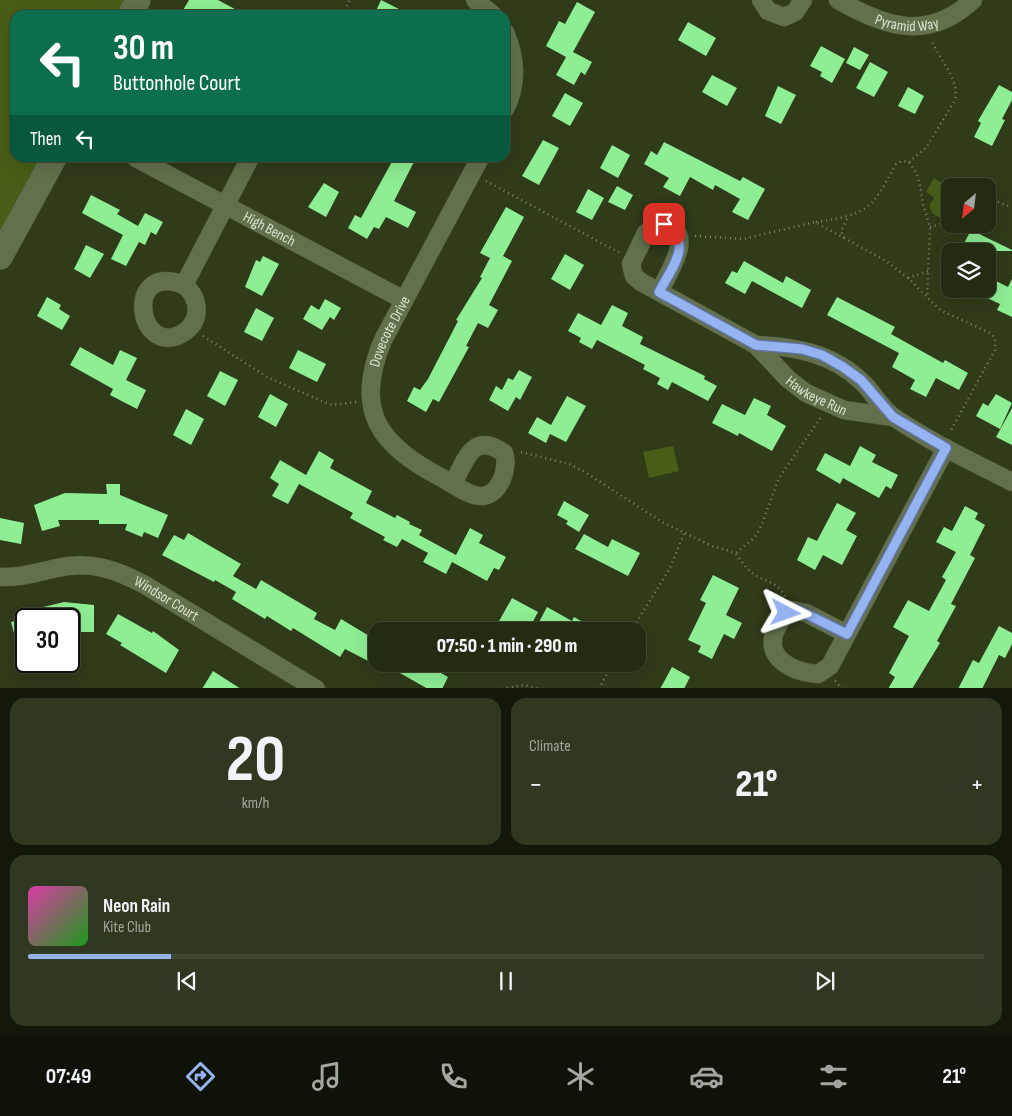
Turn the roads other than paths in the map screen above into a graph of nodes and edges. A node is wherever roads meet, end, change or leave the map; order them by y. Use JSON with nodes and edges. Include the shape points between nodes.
{"nodes":[{"id":1,"x":476,"y":0,"type":"edge"},
{"id":2,"x":761,"y":0,"type":"edge"},
{"id":3,"x":803,"y":0,"type":"edge"},
{"id":4,"x":838,"y":0,"type":"edge"},
{"id":5,"x":973,"y":0,"type":"edge"},
{"id":6,"x":487,"y":10,"type":"edge"},
{"id":7,"x":510,"y":44,"type":"edge"},
{"id":8,"x":510,"y":91,"type":"edge"},
{"id":9,"x":52,"y":162,"type":"edge"},
{"id":10,"x":144,"y":162,"type":"edge"},
{"id":11,"x":248,"y":162,"type":"edge"},
{"id":12,"x":478,"y":162,"type":"edge"},
{"id":13,"x":225,"y":205,"type":"junction"},
{"id":14,"x":0,"y":257,"type":"edge"},
{"id":15,"x":184,"y":285,"type":"junction"},
{"id":16,"x":659,"y":292,"type":"junction"},
{"id":17,"x":404,"y":300,"type":"junction"},
{"id":18,"x":756,"y":345,"type":"junction"},
{"id":19,"x":893,"y":417,"type":"junction"},
{"id":20,"x":946,"y":448,"type":"junction"},
{"id":21,"x":1012,"y":482,"type":"edge"},
{"id":22,"x":453,"y":484,"type":"junction"},
{"id":23,"x":0,"y":577,"type":"edge"},
{"id":24,"x":847,"y":634,"type":"junction"},
{"id":25,"x":316,"y":688,"type":"edge"}],
"edges":[{"from":1,"to":6,"type":"street"},
{"from":2,"to":3,"type":"street","via":[[768,12],[784,17],[796,12]]},
{"from":4,"to":5,"type":"street","name":"Pyramid Way","via":[[862,14],[904,27],[926,26],[947,18]]},
{"from":7,"to":8,"type":"street","via":[[514,76]]},
{"from":9,"to":14,"type":"street"},
{"from":10,"to":13,"type":"street","name":"High Bench"},
{"from":11,"to":13,"type":"street"},
{"from":12,"to":17,"type":"street","name":"Dovecote Drive"},
{"from":13,"to":15,"type":"street"},
{"from":13,"to":17,"type":"street","name":"High Bench"},
{"from":15,"to":15,"type":"street","via":[[166,281],[152,287],[142,302],[148,327],[165,336],[180,334],[189,328],[197,312],[197,304],[195,296]]},
{"from":16,"to":16,"type":"street","name":"Hawkeye Run","via":[[634,276],[631,264],[646,233],[658,224],[672,229],[680,240],[679,253]]},
{"from":16,"to":18,"type":"street","name":"Hawkeye Run"},
{"from":17,"to":22,"type":"street","name":"Dovecote Drive","via":[[373,364],[370,398],[374,415],[391,445],[417,465]]},
{"from":18,"to":19,"type":"street","name":"Hawkeye Run","via":[[788,379],[824,403],[844,410]]},
{"from":18,"to":19,"type":"street","name":"Hawkeye Run","via":[[802,349],[822,355],[861,380]]},
{"from":19,"to":20,"type":"street","name":"Hawkeye Run"},
{"from":20,"to":21,"type":"street","name":"Hawkeye Run"},
{"from":20,"to":24,"type":"street"},
{"from":22,"to":22,"type":"street","name":"Dovecote Drive","via":[[467,456],[478,445],[487,444],[504,453],[508,461],[506,470],[491,493],[483,496],[472,494]]},
{"from":23,"to":25,"type":"street","name":"Windsor Court","via":[[27,575],[59,567],[103,566],[145,584]]},
{"from":24,"to":24,"type":"street","via":[[825,671],[818,674],[803,671],[780,659],[772,648],[773,634],[786,613],[798,610]]}]}
